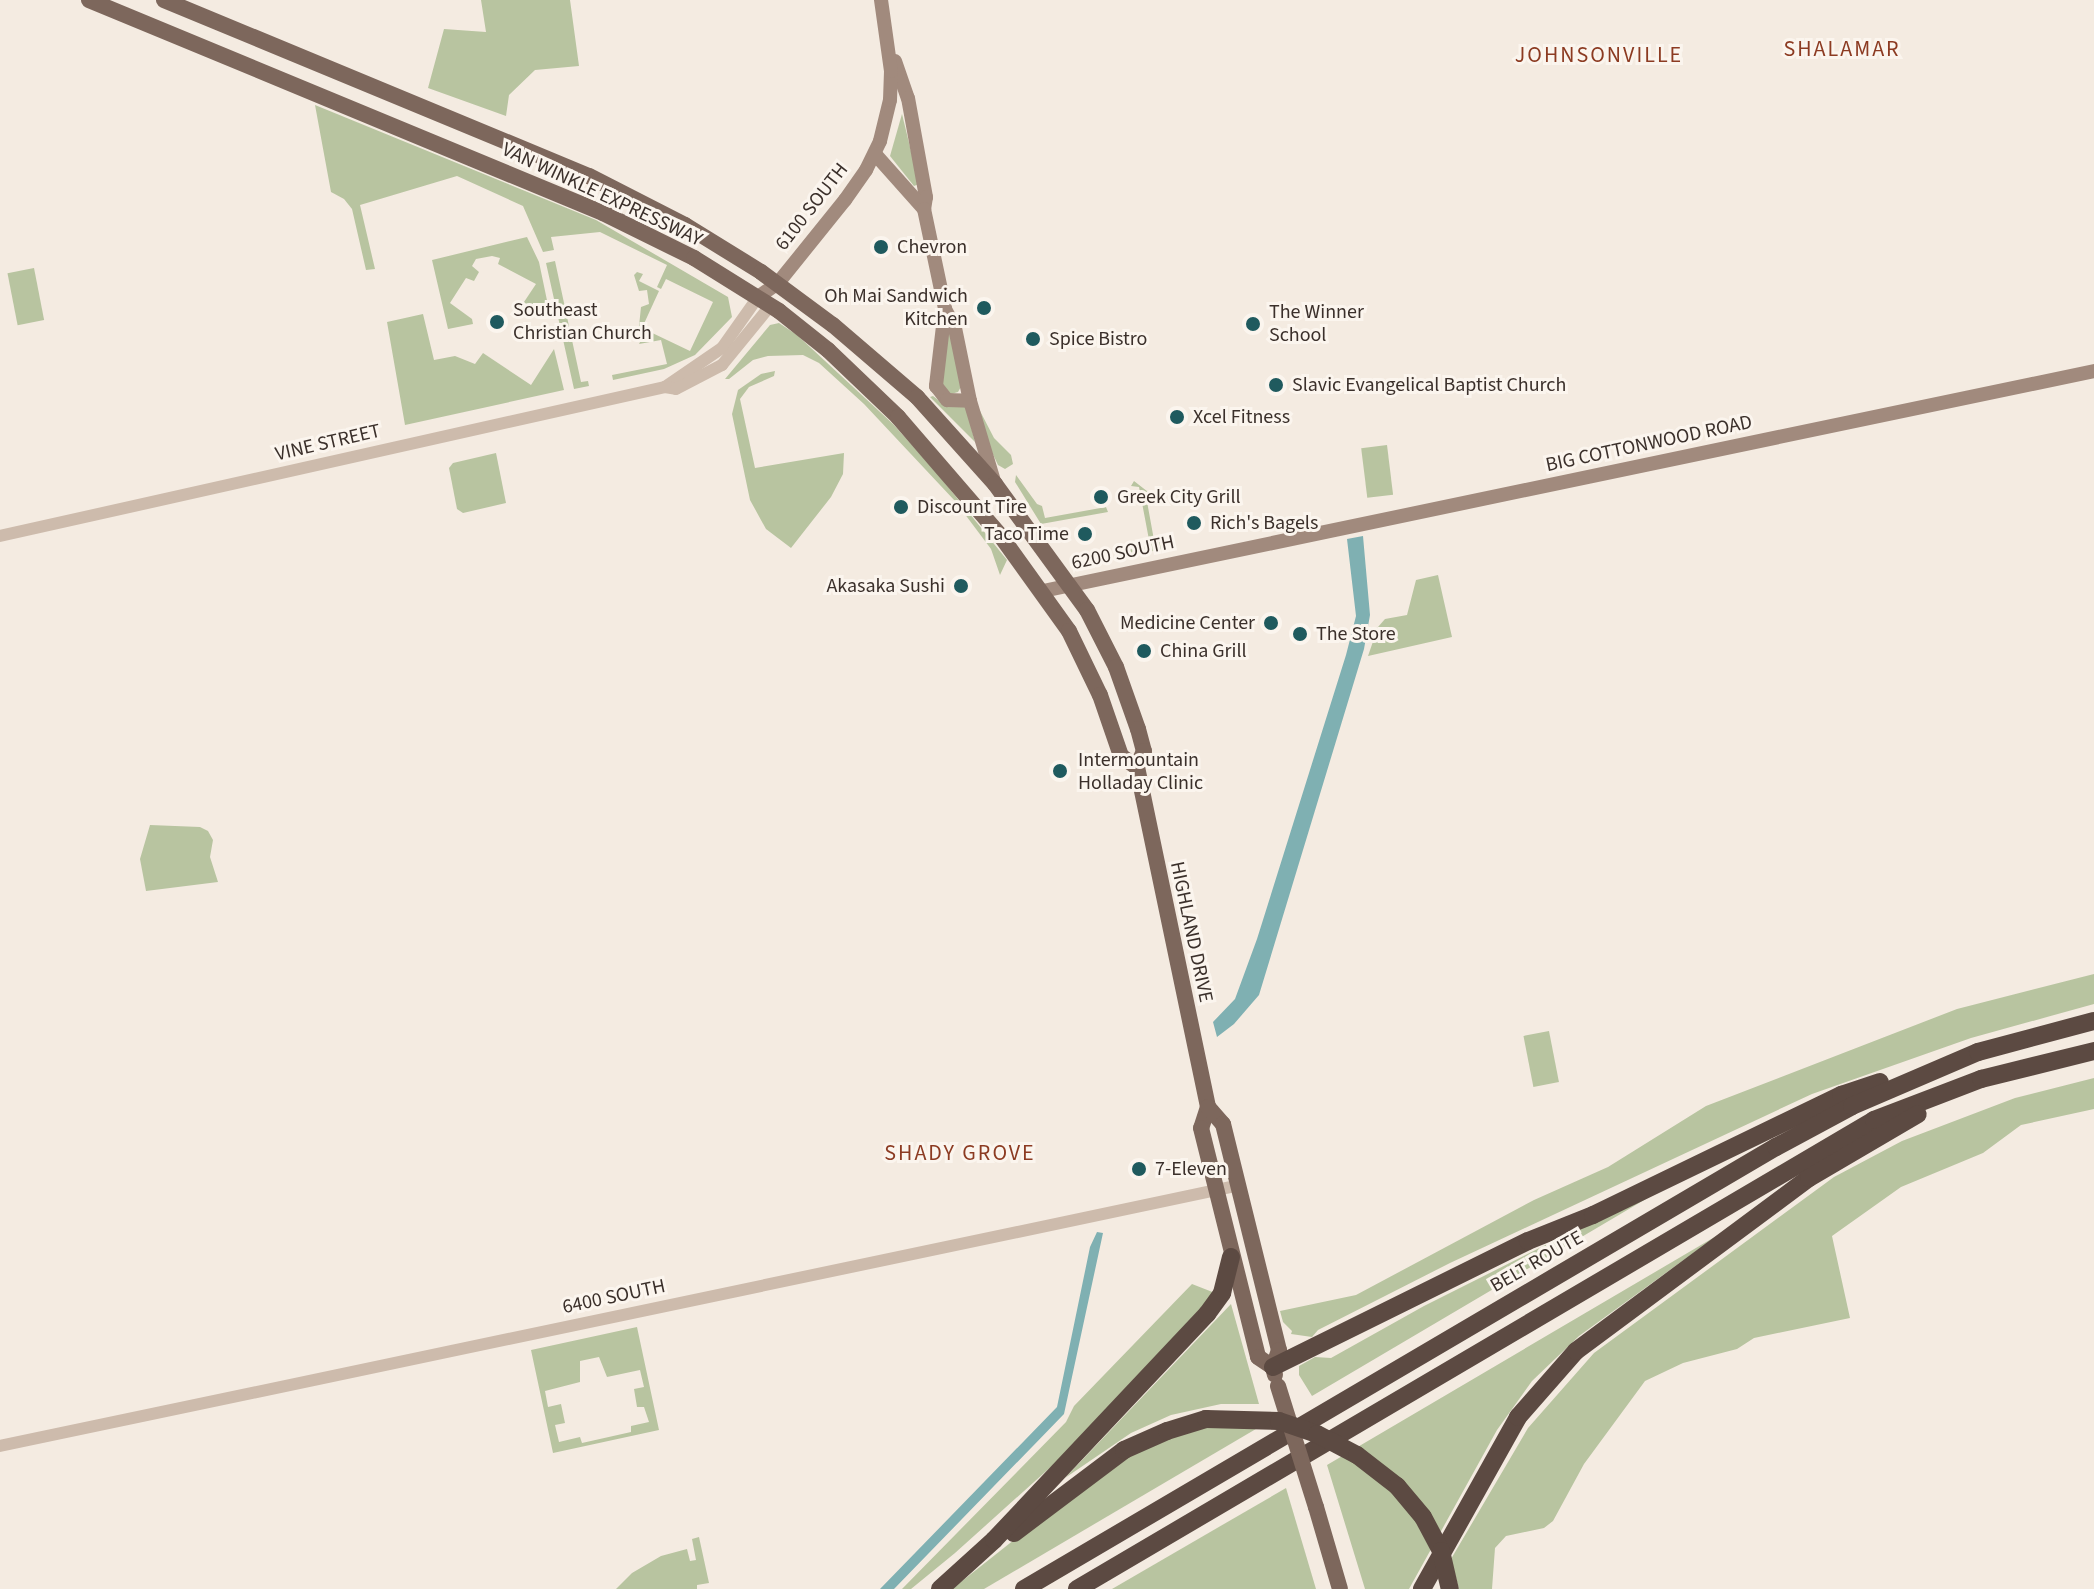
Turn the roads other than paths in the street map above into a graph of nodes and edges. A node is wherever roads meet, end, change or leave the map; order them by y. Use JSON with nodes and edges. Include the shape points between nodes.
{"nodes":[{"id":1,"x":89,"y":0,"type":"edge"},
{"id":2,"x":164,"y":0,"type":"edge"},
{"id":3,"x":881,"y":0,"type":"edge"},
{"id":4,"x":889,"y":41,"type":"junction"},
{"id":5,"x":875,"y":154,"type":"junction"},
{"id":6,"x":924,"y":209,"type":"junction"},
{"id":7,"x":778,"y":283,"type":"junction"},
{"id":8,"x":765,"y":301,"type":"junction"},
{"id":9,"x":945,"y":309,"type":"junction"},
{"id":10,"x":2094,"y":371,"type":"edge"},
{"id":11,"x":970,"y":401,"type":"junction"},
{"id":12,"x":995,"y":484,"type":"junction"},
{"id":13,"x":0,"y":536,"type":"edge"},
{"id":14,"x":1212,"y":555,"type":"joint"},
{"id":15,"x":1071,"y":585,"type":"junction"},
{"id":16,"x":1043,"y":591,"type":"junction"},
{"id":17,"x":1137,"y":767,"type":"junction"},
{"id":18,"x":2094,"y":1021,"type":"edge"},
{"id":19,"x":2094,"y":1051,"type":"edge"},
{"id":20,"x":1978,"y":1052,"type":"junction"},
{"id":21,"x":1981,"y":1079,"type":"junction"},
{"id":22,"x":1208,"y":1107,"type":"junction"},
{"id":23,"x":1236,"y":1186,"type":"junction"},
{"id":24,"x":1215,"y":1191,"type":"junction"},
{"id":25,"x":1231,"y":1257,"type":"junction"},
{"id":26,"x":1273,"y":1367,"type":"junction"},
{"id":27,"x":0,"y":1446,"type":"edge"},
{"id":28,"x":965,"y":1569,"type":"junction"},
{"id":29,"x":940,"y":1589,"type":"edge"},
{"id":30,"x":1024,"y":1589,"type":"edge"},
{"id":31,"x":1077,"y":1589,"type":"edge"},
{"id":32,"x":1340,"y":1589,"type":"edge"},
{"id":33,"x":1422,"y":1589,"type":"edge"},
{"id":34,"x":1450,"y":1589,"type":"edge"}],
"edges":[{"from":1,"to":8,"type":"main road","name":"VAN WINKLE EXPRESSWAY","via":[[603,213]]},
{"from":2,"to":7,"type":"main road","name":"VAN WINKLE EXPRESSWAY","via":[[589,176],[685,225]]},
{"from":3,"to":4,"type":"main road"},
{"from":4,"to":5,"type":"main road","via":[[890,100]]},
{"from":4,"to":6,"type":"main road","via":[[908,98]]},
{"from":5,"to":6,"type":"main road"},
{"from":5,"to":7,"type":"main road","name":"6100 SOUTH"},
{"from":6,"to":9,"type":"main road"},
{"from":7,"to":8,"type":"main road","name":"6100 SOUTH"},
{"from":7,"to":12,"type":"main road","name":"VAN WINKLE EXPRESSWAY","via":[[917,397]]},
{"from":8,"to":13,"type":"street","name":"VINE STREET","via":[[722,348],[665,387]]},
{"from":8,"to":16,"type":"main road","name":"VAN WINKLE EXPRESSWAY","via":[[828,350],[923,442]]},
{"from":9,"to":11,"type":"main road","via":[[955,328]]},
{"from":9,"to":11,"type":"main road","via":[[937,389],[947,400]]},
{"from":10,"to":14,"type":"main road","name":"BIG COTTONWOOD ROAD"},
{"from":11,"to":12,"type":"main road"},
{"from":12,"to":15,"type":"main road","name":"VAN WINKLE EXPRESSWAY"},
{"from":14,"to":15,"type":"main road","name":"6200 SOUTH"},
{"from":15,"to":16,"type":"main road","name":"6200 SOUTH"},
{"from":15,"to":17,"type":"main road","name":"HIGHLAND DRIVE","via":[[1124,686],[1144,751]]},
{"from":16,"to":17,"type":"main road","name":"HIGHLAND DRIVE","via":[[1091,673],[1121,756]]},
{"from":17,"to":22,"type":"main road","name":"HIGHLAND DRIVE"},
{"from":18,"to":20,"type":"highway","name":"BELT ROUTE"},
{"from":19,"to":21,"type":"highway"},
{"from":20,"to":26,"type":"highway","via":[[1841,1095]]},
{"from":20,"to":30,"type":"highway","name":"BELT ROUTE","via":[[1852,1106],[1776,1147]]},
{"from":21,"to":31,"type":"highway","via":[[1874,1120]]},
{"from":21,"to":33,"type":"highway","via":[[1809,1178],[1576,1351],[1518,1417]]},
{"from":22,"to":23,"type":"main road","name":"HIGHLAND DRIVE","via":[[1223,1124]]},
{"from":22,"to":24,"type":"main road","name":"HIGHLAND DRIVE","via":[[1201,1128]]},
{"from":23,"to":24,"type":"street","name":"6400 SOUTH"},
{"from":23,"to":26,"type":"main road","name":"HIGHLAND DRIVE","via":[[1279,1350]]},
{"from":24,"to":25,"type":"main road","name":"HIGHLAND DRIVE"},
{"from":24,"to":27,"type":"street","name":"6400 SOUTH"},
{"from":25,"to":26,"type":"main road","name":"HIGHLAND DRIVE","via":[[1258,1357]]},
{"from":25,"to":28,"type":"highway","via":[[1222,1293],[1207,1314]]},
{"from":26,"to":32,"type":"main road","name":"HIGHLAND DRIVE","bridge":true},
{"from":28,"to":29,"type":"highway"},
{"from":28,"to":34,"type":"highway","bridge":true,"via":[[1124,1450],[1206,1419],[1279,1421],[1357,1455],[1397,1486],[1423,1517],[1441,1551]]}]}
